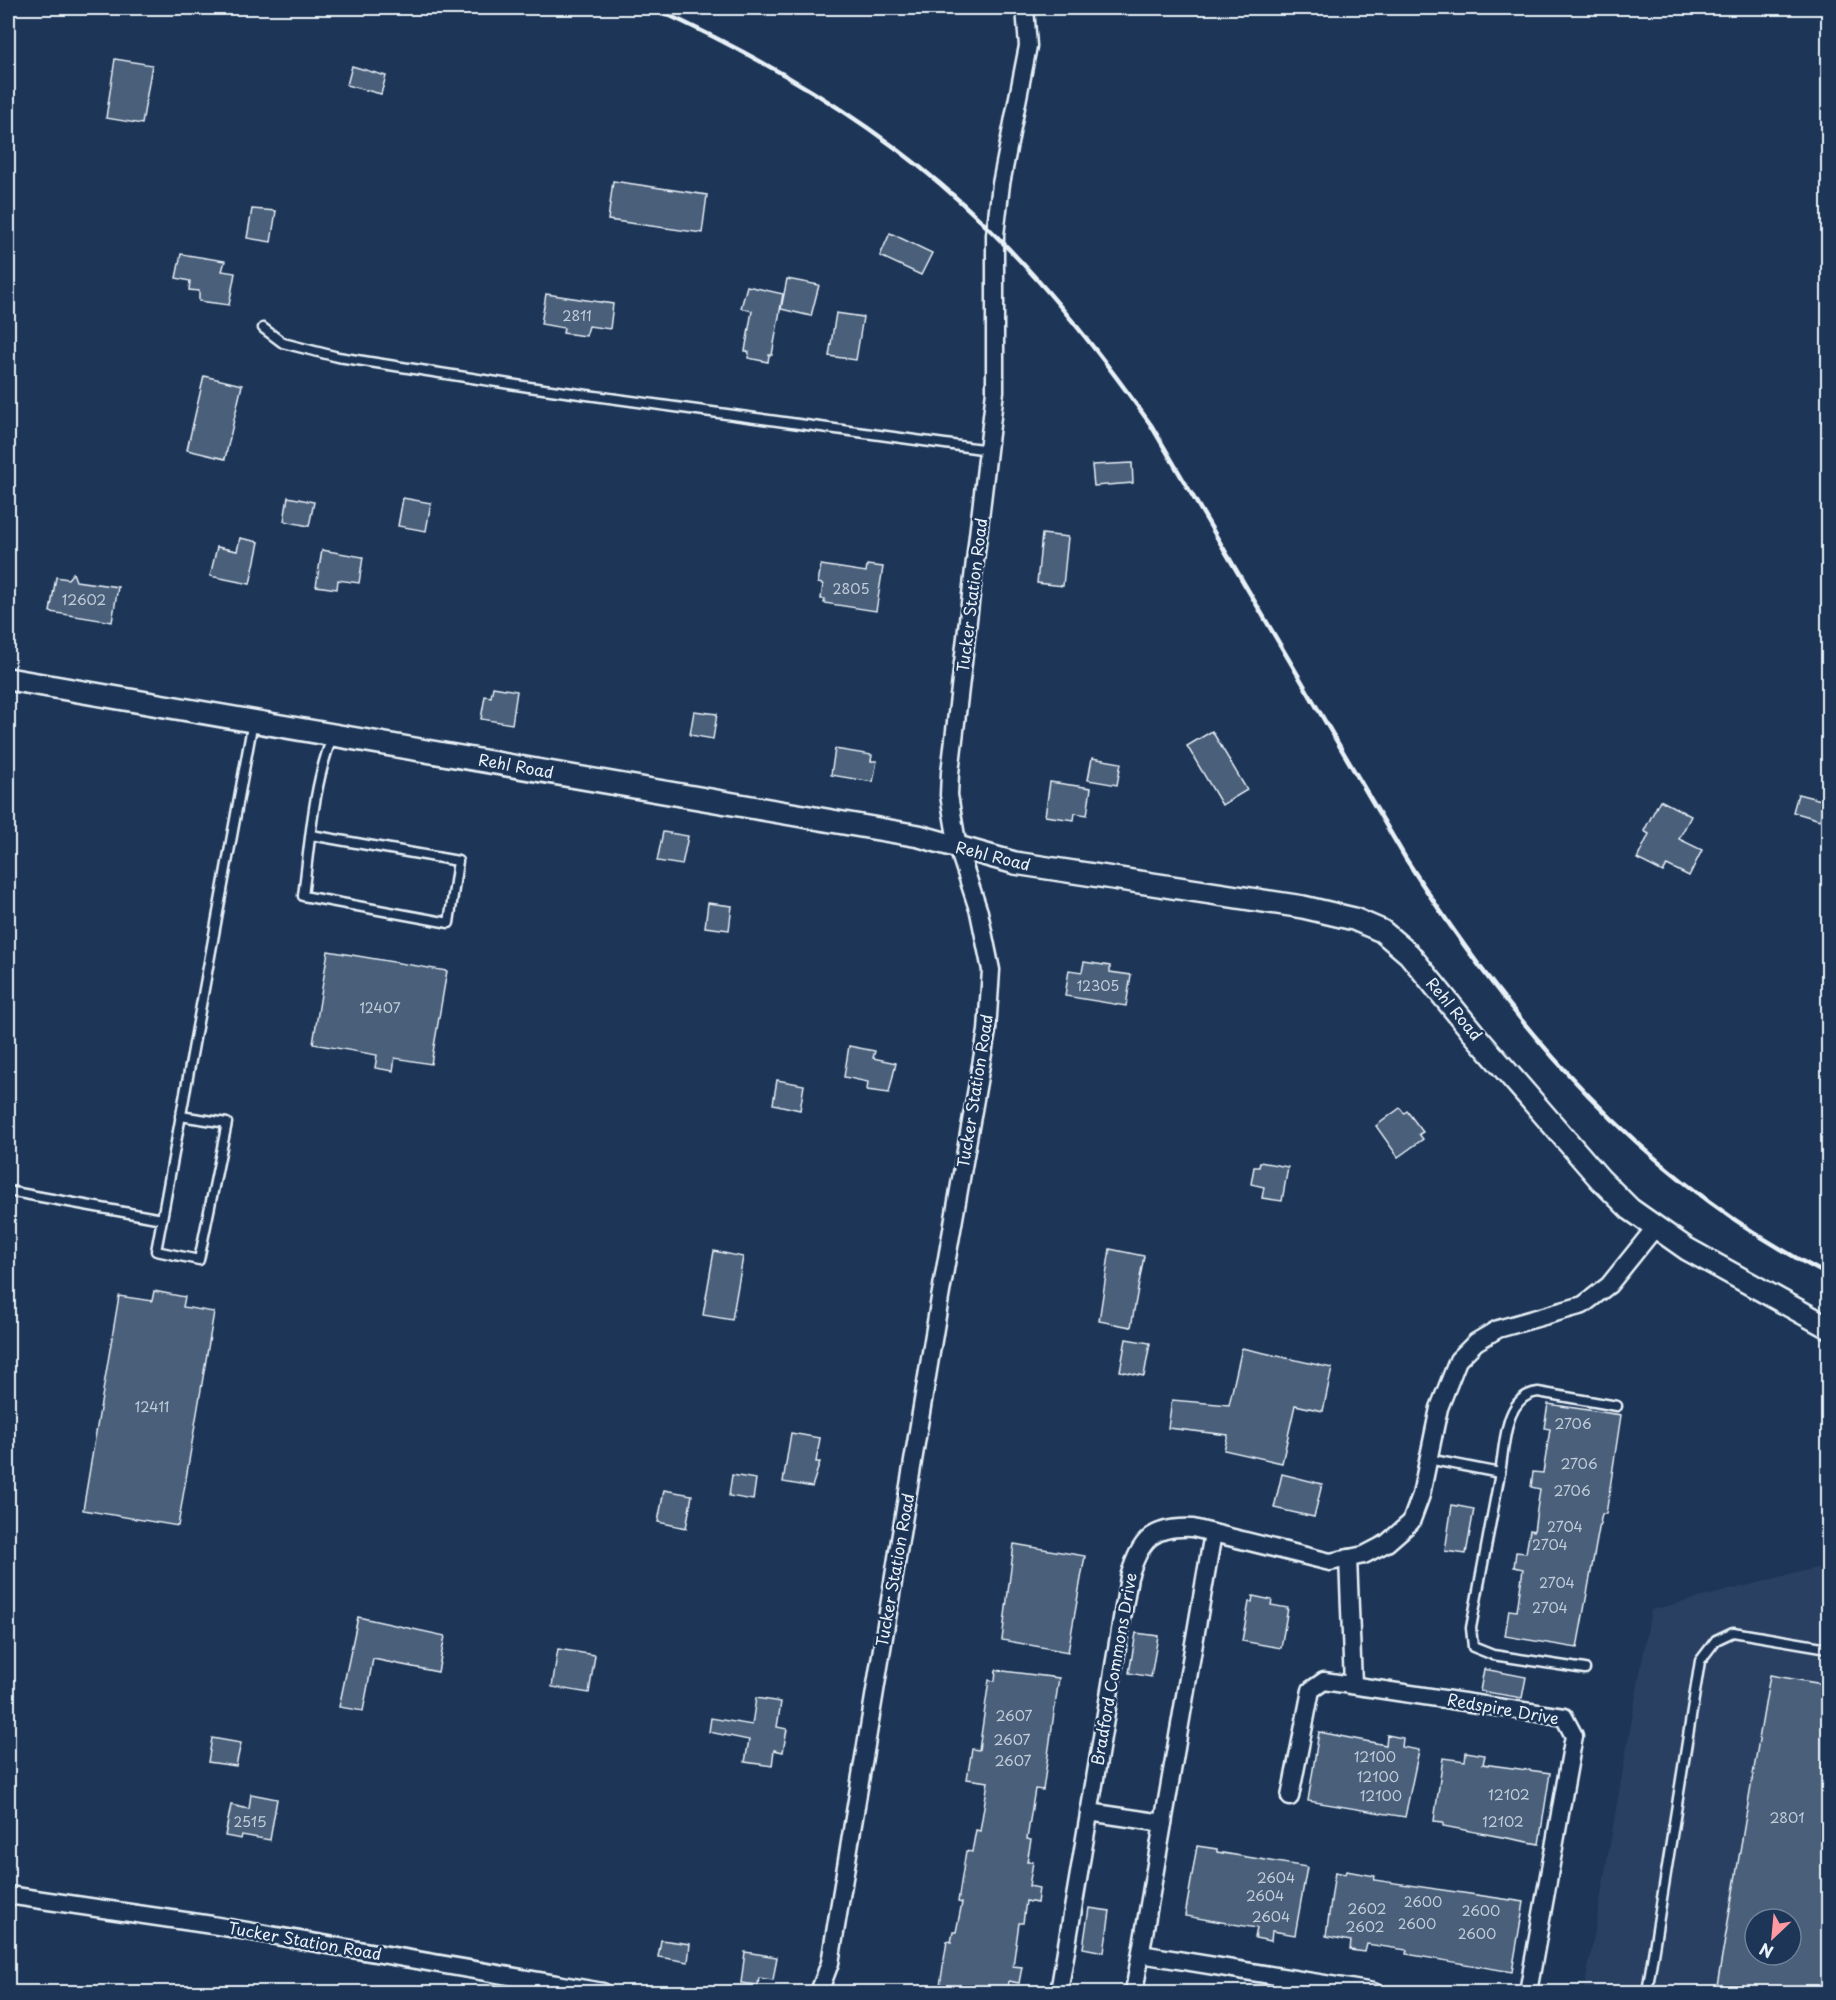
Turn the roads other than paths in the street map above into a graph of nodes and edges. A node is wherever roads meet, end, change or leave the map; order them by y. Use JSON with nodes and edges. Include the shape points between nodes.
{"nodes":[{"id":1,"x":1025,"y":8,"type":"edge"},
{"id":2,"x":263,"y":328,"type":"dead end"},
{"id":3,"x":989,"y":450,"type":"junction"},
{"id":4,"x":8,"y":680,"type":"edge"},
{"id":5,"x":253,"y":721,"type":"junction"},
{"id":6,"x":333,"y":734,"type":"junction"},
{"id":7,"x":311,"y":835,"type":"junction"},
{"id":8,"x":958,"y":848,"type":"junction"},
{"id":9,"x":180,"y":1116,"type":"junction"},
{"id":10,"x":8,"y":1191,"type":"edge"},
{"id":11,"x":162,"y":1219,"type":"junction"},
{"id":12,"x":1654,"y":1229,"type":"junction"},
{"id":13,"x":1828,"y":1327,"type":"edge"},
{"id":14,"x":1617,"y":1406,"type":"dead end"},
{"id":15,"x":1428,"y":1459,"type":"junction"},
{"id":16,"x":1500,"y":1473,"type":"junction"},
{"id":17,"x":1213,"y":1533,"type":"junction"},
{"id":18,"x":1348,"y":1558,"type":"junction"},
{"id":19,"x":1828,"y":1648,"type":"edge"},
{"id":20,"x":1585,"y":1669,"type":"dead end"},
{"id":21,"x":1353,"y":1684,"type":"junction"},
{"id":22,"x":1290,"y":1797,"type":"dead end"},
{"id":23,"x":1089,"y":1812,"type":"junction"},
{"id":24,"x":1163,"y":1822,"type":"junction"},
{"id":25,"x":8,"y":1895,"type":"edge"},
{"id":26,"x":1141,"y":1954,"type":"junction"},
{"id":27,"x":825,"y":1985,"type":"edge"},
{"id":28,"x":603,"y":1992,"type":"edge"},
{"id":29,"x":819,"y":1992,"type":"edge"},
{"id":30,"x":1059,"y":1992,"type":"edge"},
{"id":31,"x":1134,"y":1992,"type":"edge"},
{"id":32,"x":1374,"y":1992,"type":"edge"},
{"id":33,"x":1528,"y":1992,"type":"edge"},
{"id":34,"x":1647,"y":1992,"type":"edge"}],
"edges":[{"from":1,"to":3,"type":"street","name":"Tucker Station Road","via":[[1028,46],[995,235],[995,392]]},
{"from":2,"to":3,"type":"lane","via":[[284,343],[338,357]]},
{"from":3,"to":8,"type":"street","name":"Tucker Station Road","via":[[950,773]]},
{"from":4,"to":5,"type":"street","name":"Rehl Road"},
{"from":5,"to":6,"type":"street","name":"Rehl Road"},
{"from":5,"to":9,"type":"lane"},
{"from":6,"to":7,"type":"lane","via":[[321,764]]},
{"from":6,"to":8,"type":"street","name":"Rehl Road","via":[[920,836]]},
{"from":7,"to":7,"type":"lane","via":[[303,896],[449,923],[458,861]]},
{"from":8,"to":12,"type":"street","name":"Rehl Road","via":[[1015,863],[1303,907],[1354,919],[1382,932],[1408,954],[1600,1179]]},
{"from":8,"to":27,"type":"street","name":"Tucker Station Road","via":[[979,912],[991,970],[987,1031]]},
{"from":9,"to":11,"type":"lane"},
{"from":9,"to":11,"type":"lane","via":[[227,1123],[199,1260],[156,1251]]},
{"from":10,"to":11,"type":"lane"},
{"from":12,"to":13,"type":"street","name":"Rehl Road"},
{"from":12,"to":15,"type":"street","name":"Bradford Commons Drive","via":[[1609,1285],[1583,1305],[1498,1329],[1476,1342],[1458,1360],[1439,1408]]},
{"from":14,"to":16,"type":"lane","via":[[1538,1392],[1526,1394],[1515,1405]]},
{"from":15,"to":16,"type":"lane"},
{"from":15,"to":18,"type":"street","name":"Bradford Commons Drive","via":[[1411,1522],[1387,1543]]},
{"from":16,"to":20,"type":"lane","via":[[1471,1628],[1473,1647],[1493,1655]]},
{"from":17,"to":18,"type":"street","name":"Bradford Commons Drive","via":[[1330,1562]]},
{"from":17,"to":23,"type":"street","name":"Bradford Commons Drive","via":[[1174,1527],[1152,1534],[1136,1553]]},
{"from":17,"to":24,"type":"street"},
{"from":18,"to":21,"type":"street"},
{"from":19,"to":34,"type":"lane","via":[[1733,1632],[1716,1640],[1700,1661]]},
{"from":21,"to":22,"type":"street","name":"Redspire Drive","via":[[1324,1681],[1311,1690]]},
{"from":21,"to":33,"type":"street","name":"Redspire Drive","via":[[1564,1717],[1574,1736]]},
{"from":23,"to":24,"type":"street"},
{"from":23,"to":30,"type":"street","name":"Bradford Commons Drive"},
{"from":24,"to":26,"type":"street"},
{"from":25,"to":28,"type":"street","name":"Tucker Station Road","via":[[212,1925]]},
{"from":26,"to":31,"type":"street"},
{"from":26,"to":32,"type":"street"},
{"from":27,"to":29,"type":"street","name":"Tucker Station Road"}]}
